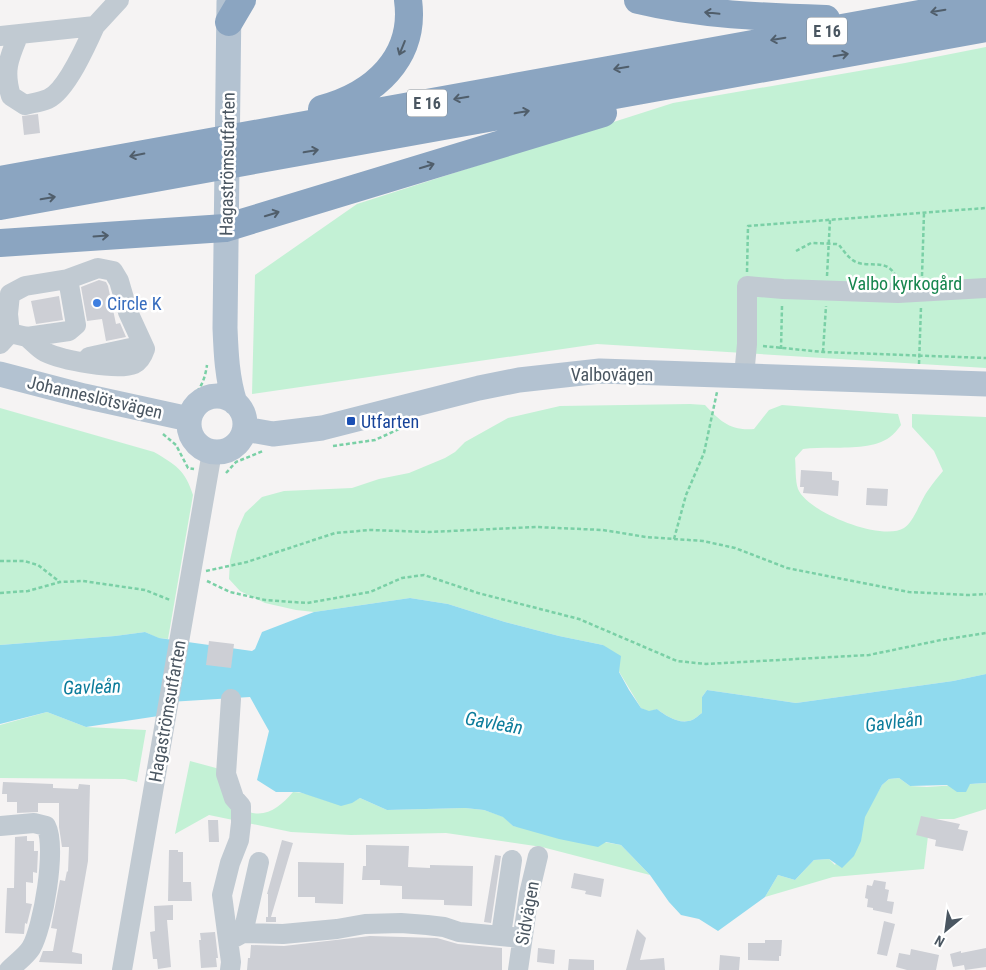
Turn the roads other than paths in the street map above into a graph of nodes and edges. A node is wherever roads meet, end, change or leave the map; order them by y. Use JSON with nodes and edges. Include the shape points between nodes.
{"nodes":[{"id":1,"x":119,"y":0,"type":"edge"},
{"id":2,"x":408,"y":0,"type":"edge"},
{"id":3,"x":638,"y":0,"type":"edge"},
{"id":4,"x":986,"y":2,"type":"edge"},
{"id":5,"x":233,"y":7,"type":"edge"},
{"id":6,"x":883,"y":20,"type":"junction"},
{"id":7,"x":95,"y":26,"type":"junction"},
{"id":8,"x":986,"y":28,"type":"edge"},
{"id":9,"x":10,"y":35,"type":"edge"},
{"id":10,"x":724,"y":76,"type":"junction"},
{"id":11,"x":185,"y":146,"type":"junction"},
{"id":12,"x":0,"y":180,"type":"edge"},
{"id":13,"x":0,"y":206,"type":"edge"},
{"id":14,"x":225,"y":228,"type":"junction"},
{"id":15,"x":0,"y":243,"type":"edge"},
{"id":16,"x":68,"y":279,"type":"junction"},
{"id":17,"x":986,"y":288,"type":"edge"},
{"id":18,"x":225,"y":328,"type":"junction"},
{"id":19,"x":12,"y":338,"type":"edge"},
{"id":20,"x":0,"y":374,"type":"edge"},
{"id":21,"x":744,"y":376,"type":"junction"},
{"id":22,"x":986,"y":384,"type":"edge"},
{"id":23,"x":235,"y":402,"type":"junction"},
{"id":24,"x":196,"y":409,"type":"junction"},
{"id":25,"x":245,"y":429,"type":"junction"},
{"id":26,"x":211,"y":462,"type":"junction"},
{"id":27,"x":231,"y":699,"type":"dead end"},
{"id":28,"x":0,"y":826,"type":"edge"},
{"id":29,"x":538,"y":856,"type":"dead end"},
{"id":30,"x":512,"y":860,"type":"dead end"},
{"id":31,"x":259,"y":862,"type":"dead end"},
{"id":32,"x":501,"y":934,"type":"junction"},
{"id":33,"x":235,"y":937,"type":"junction"},
{"id":34,"x":522,"y":938,"type":"junction"},
{"id":35,"x":9,"y":970,"type":"edge"},
{"id":36,"x":122,"y":970,"type":"edge"},
{"id":37,"x":230,"y":970,"type":"edge"},
{"id":38,"x":518,"y":970,"type":"edge"}],
"edges":[{"from":1,"to":7,"type":"street"},
{"from":2,"to":11,"type":"highway","one_way":true,"via":[[409,24],[404,43],[386,75],[372,87],[331,106]]},
{"from":6,"to":3,"type":"highway","one_way":true,"via":[[734,16]]},
{"from":4,"to":6,"type":"highway","number":"E 16","one_way":true},
{"from":5,"to":14,"type":"main road","name":"Hagaströmsutfarten"},
{"from":6,"to":11,"type":"highway","number":"E 16","one_way":true},
{"from":7,"to":9,"type":"street"},
{"from":7,"to":9,"type":"street","via":[[67,80],[50,98],[25,105],[11,96],[7,82]]},
{"from":10,"to":8,"type":"highway","number":"E 16","one_way":true},
{"from":13,"to":10,"type":"highway","number":"E 16","one_way":true},
{"from":14,"to":10,"type":"highway","one_way":true},
{"from":11,"to":12,"type":"highway","number":"E 16","one_way":true},
{"from":15,"to":14,"type":"highway","one_way":true},
{"from":14,"to":18,"type":"main road","name":"Hagaströmsutfarten"},
{"from":16,"to":19,"type":"street","via":[[25,286],[10,294],[8,314]]},
{"from":16,"to":19,"type":"street","via":[[76,325],[69,331]]},
{"from":16,"to":19,"type":"street","via":[[98,268],[113,271],[145,349],[142,357],[134,364],[123,366],[62,359]]},
{"from":17,"to":21,"type":"street","via":[[898,293],[747,286]]},
{"from":18,"to":23,"type":"main road","name":"Hagaströmsutfarten","via":[[228,374]]},
{"from":18,"to":24,"type":"main road","name":"Hagaströmsutfarten","via":[[218,360]]},
{"from":20,"to":24,"type":"main road","name":"Johanneslötsvägen","via":[[84,396]]},
{"from":21,"to":22,"type":"main road","name":"Valbovägen"},
{"from":21,"to":25,"type":"main road","name":"Valbovägen","via":[[600,371],[562,374],[479,388],[322,428],[273,434]]},
{"from":23,"to":24,"type":"main road","via":[[211,396]]},
{"from":23,"to":25,"type":"main road","name":"Hagaströmsutfarten","via":[[242,411]]},
{"from":24,"to":26,"type":"main road","via":[[189,428]]},
{"from":25,"to":26,"type":"main road","via":[[237,444],[221,452]]},
{"from":26,"to":36,"type":"street","name":"Hagaströmsutfarten"},
{"from":27,"to":33,"type":"street","via":[[226,774],[234,798],[241,806],[241,823],[222,896],[220,917]]},
{"from":28,"to":35,"type":"street","via":[[34,823],[46,826],[50,833],[51,866],[38,930],[30,949]]},
{"from":29,"to":34,"type":"street","name":"Sidvägen"},
{"from":30,"to":32,"type":"street"},
{"from":31,"to":33,"type":"street"},
{"from":32,"to":33,"type":"street","via":[[381,923]]},
{"from":32,"to":34,"type":"street"},
{"from":33,"to":37,"type":"street"},
{"from":34,"to":38,"type":"street","name":"Sidvägen"}]}
